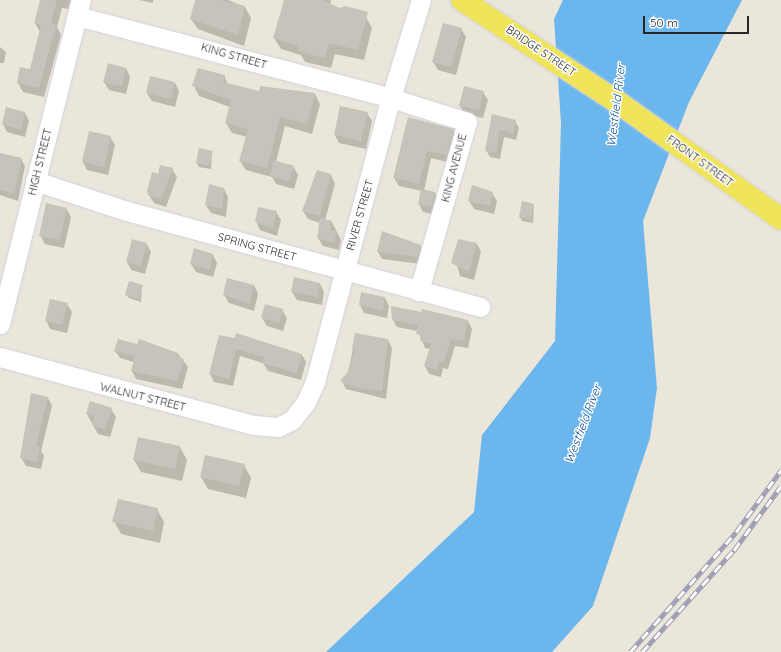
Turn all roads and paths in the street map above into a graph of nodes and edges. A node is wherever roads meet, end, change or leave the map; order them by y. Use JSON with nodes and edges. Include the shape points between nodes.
{"nodes":[{"id":1,"x":421,"y":0,"type":"edge"},
{"id":2,"x":462,"y":0,"type":"edge"},
{"id":3,"x":79,"y":8,"type":"edge"},
{"id":4,"x":391,"y":98,"type":"junction"},
{"id":5,"x":619,"y":103,"type":"joint"},
{"id":6,"x":35,"y":181,"type":"junction"},
{"id":7,"x":781,"y":219,"type":"edge"},
{"id":8,"x":344,"y":271,"type":"junction"},
{"id":9,"x":419,"y":291,"type":"junction"},
{"id":10,"x":480,"y":307,"type":"dead end"},
{"id":11,"x":0,"y":324,"type":"edge"},
{"id":12,"x":0,"y":357,"type":"edge"},
{"id":13,"x":288,"y":423,"type":"joint"}],
"edges":[{"from":1,"to":4,"type":"street","name":"RIVER STREET"},
{"from":2,"to":5,"type":"main road","name":"BRIDGE STREET"},
{"from":3,"to":4,"type":"street","name":"KING STREET"},
{"from":3,"to":6,"type":"street","name":"HIGH STREET"},
{"from":4,"to":8,"type":"street","name":"RIVER STREET"},
{"from":4,"to":9,"type":"street","name":"KING AVENUE","via":[[467,122]]},
{"from":5,"to":7,"type":"main road","name":"FRONT STREET"},
{"from":6,"to":8,"type":"street","name":"SPRING STREET","via":[[127,211]]},
{"from":6,"to":11,"type":"street","name":"HIGH STREET"},
{"from":8,"to":9,"type":"street","name":"SPRING STREET"},
{"from":8,"to":13,"type":"street","name":"RIVER STREET","via":[[312,392]]},
{"from":9,"to":10,"type":"street","name":"SPRING STREET"},
{"from":12,"to":13,"type":"street","name":"WALNUT STREET","via":[[254,425],[272,428]]}]}
